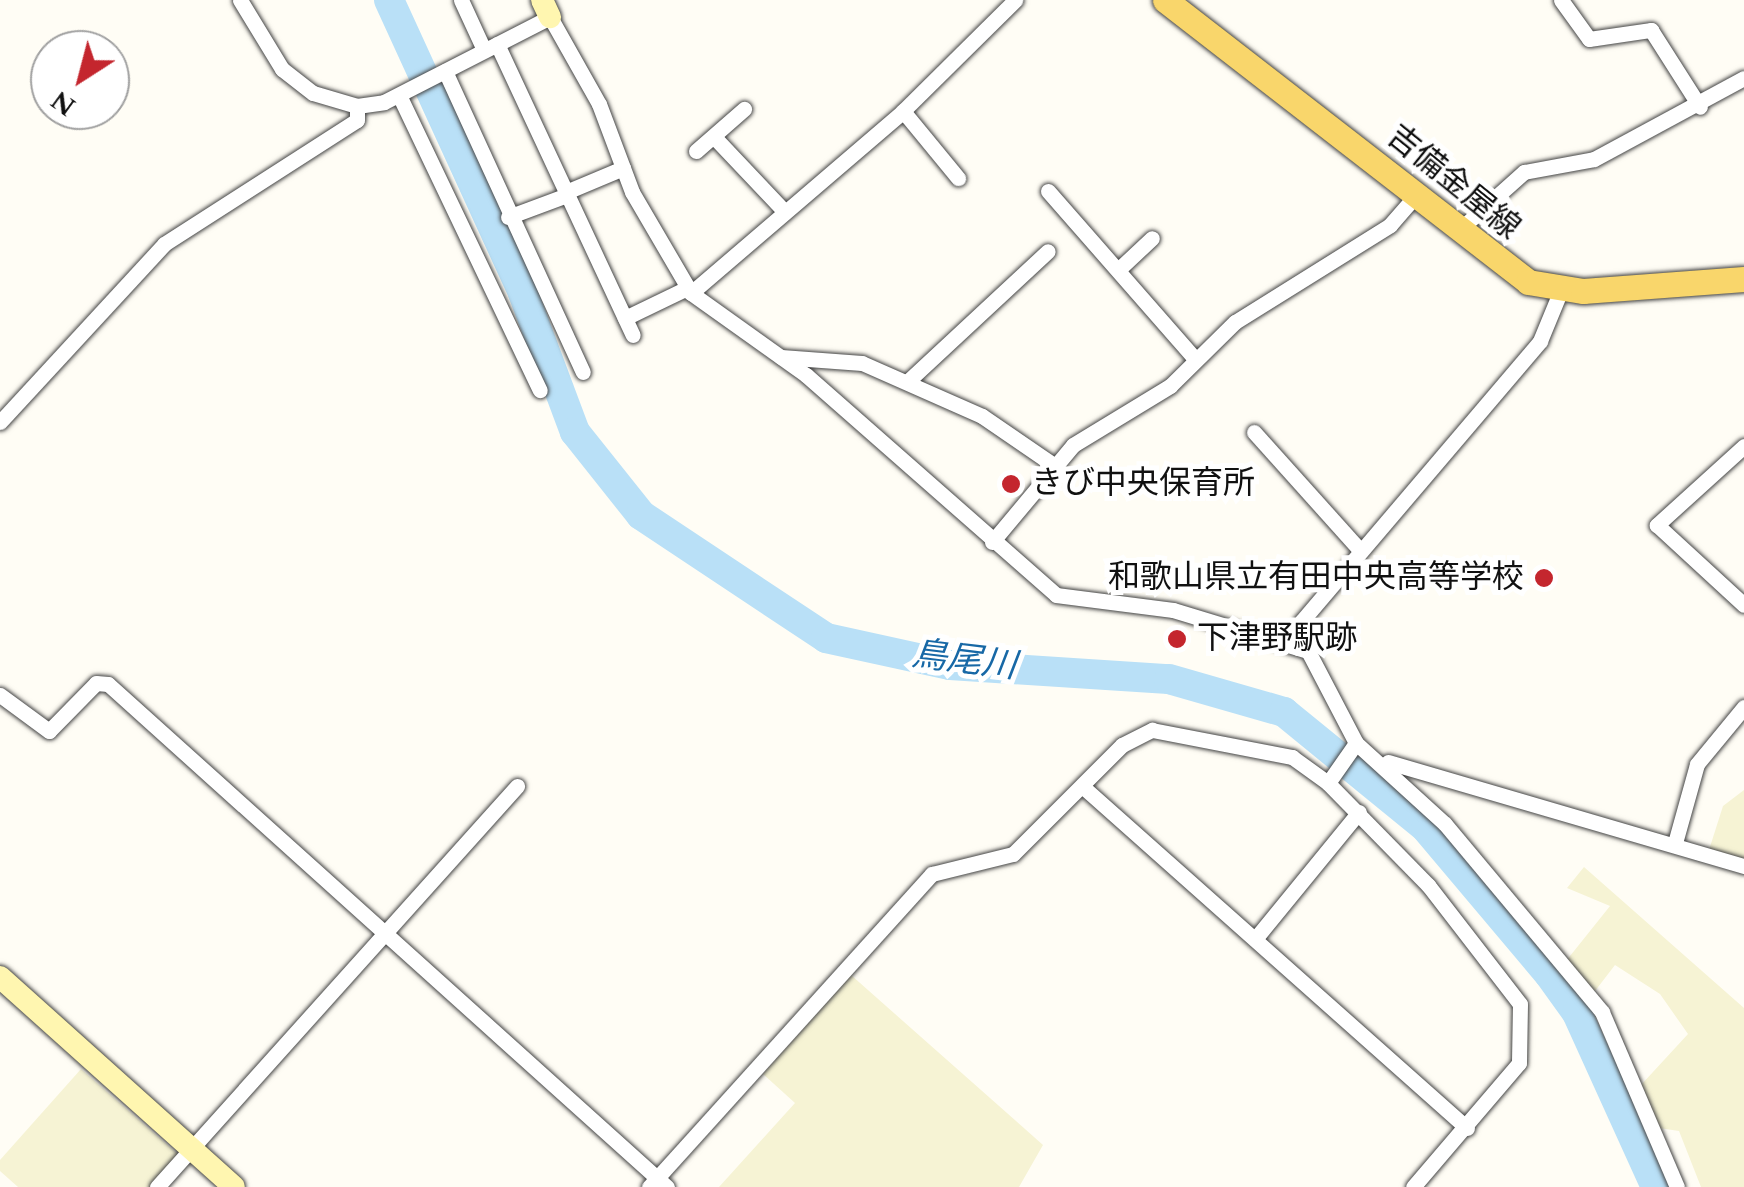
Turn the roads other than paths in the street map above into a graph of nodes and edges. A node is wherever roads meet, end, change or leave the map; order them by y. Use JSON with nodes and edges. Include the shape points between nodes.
{"nodes":[{"id":1,"x":240,"y":0,"type":"edge"},
{"id":2,"x":461,"y":0,"type":"edge"},
{"id":3,"x":1015,"y":0,"type":"edge"},
{"id":4,"x":1164,"y":0,"type":"edge"},
{"id":5,"x":1561,"y":0,"type":"edge"},
{"id":6,"x":546,"y":8,"type":"edge"},
{"id":7,"x":490,"y":47,"type":"junction"},
{"id":8,"x":442,"y":72,"type":"junction"},
{"id":9,"x":1744,"y":78,"type":"edge"},
{"id":10,"x":403,"y":92,"type":"junction"},
{"id":11,"x":357,"y":106,"type":"junction"},
{"id":12,"x":1700,"y":107,"type":"junction"},
{"id":13,"x":744,"y":108,"type":"dead end"},
{"id":14,"x":903,"y":111,"type":"junction"},
{"id":15,"x":716,"y":139,"type":"junction"},
{"id":16,"x":696,"y":152,"type":"dead end"},
{"id":17,"x":623,"y":168,"type":"junction"},
{"id":18,"x":958,"y":178,"type":"dead end"},
{"id":19,"x":1048,"y":191,"type":"dead end"},
{"id":20,"x":567,"y":194,"type":"junction"},
{"id":21,"x":1415,"y":196,"type":"junction"},
{"id":22,"x":785,"y":212,"type":"junction"},
{"id":23,"x":508,"y":216,"type":"junction"},
{"id":24,"x":1458,"y":230,"type":"junction"},
{"id":25,"x":1152,"y":238,"type":"dead end"},
{"id":26,"x":1048,"y":251,"type":"dead end"},
{"id":27,"x":1118,"y":269,"type":"junction"},
{"id":28,"x":1744,"y":279,"type":"edge"},
{"id":29,"x":689,"y":290,"type":"junction"},
{"id":30,"x":1561,"y":290,"type":"junction"},
{"id":31,"x":626,"y":318,"type":"junction"},
{"id":32,"x":633,"y":335,"type":"dead end"},
{"id":33,"x":779,"y":356,"type":"junction"},
{"id":34,"x":1195,"y":359,"type":"junction"},
{"id":35,"x":583,"y":372,"type":"dead end"},
{"id":36,"x":906,"y":382,"type":"junction"},
{"id":37,"x":540,"y":390,"type":"dead end"},
{"id":38,"x":0,"y":422,"type":"edge"},
{"id":39,"x":1254,"y":432,"type":"dead end"},
{"id":40,"x":1744,"y":446,"type":"edge"},
{"id":41,"x":1055,"y":466,"type":"junction"},
{"id":42,"x":992,"y":542,"type":"junction"},
{"id":43,"x":1360,"y":550,"type":"junction"},
{"id":44,"x":1744,"y":605,"type":"edge"},
{"id":45,"x":1296,"y":644,"type":"junction"},
{"id":46,"x":0,"y":696,"type":"edge"},
{"id":47,"x":1744,"y":707,"type":"edge"},
{"id":48,"x":1355,"y":745,"type":"junction"},
{"id":49,"x":1384,"y":761,"type":"junction"},
{"id":50,"x":1331,"y":780,"type":"junction"},
{"id":51,"x":517,"y":786,"type":"dead end"},
{"id":52,"x":1082,"y":786,"type":"junction"},
{"id":53,"x":1359,"y":812,"type":"junction"},
{"id":54,"x":1674,"y":843,"type":"junction"},
{"id":55,"x":1744,"y":866,"type":"edge"},
{"id":56,"x":382,"y":936,"type":"junction"},
{"id":57,"x":1255,"y":939,"type":"junction"},
{"id":58,"x":0,"y":978,"type":"edge"},
{"id":59,"x":1467,"y":1128,"type":"junction"},
{"id":60,"x":191,"y":1149,"type":"junction"},
{"id":61,"x":658,"y":1184,"type":"edge"},
{"id":62,"x":157,"y":1187,"type":"edge"},
{"id":63,"x":234,"y":1187,"type":"edge"},
{"id":64,"x":1412,"y":1187,"type":"edge"},
{"id":65,"x":1678,"y":1187,"type":"edge"}],
"edges":[{"from":1,"to":11,"type":"street","via":[[282,69],[314,93]]},
{"from":2,"to":7,"type":"street"},
{"from":3,"to":14,"type":"street"},
{"from":4,"to":21,"type":"main road","name":"吉備金屋線"},
{"from":5,"to":12,"type":"street","via":[[1589,39],[1651,30]]},
{"from":6,"to":7,"type":"street"},
{"from":6,"to":17,"type":"street"},
{"from":7,"to":8,"type":"street"},
{"from":7,"to":20,"type":"street"},
{"from":8,"to":10,"type":"street"},
{"from":8,"to":23,"type":"street"},
{"from":9,"to":12,"type":"street"},
{"from":10,"to":11,"type":"street"},
{"from":10,"to":37,"type":"street"},
{"from":11,"to":38,"type":"street","via":[[357,120],[164,244]]},
{"from":12,"to":24,"type":"street","via":[[1594,160],[1524,172]]},
{"from":13,"to":15,"type":"street"},
{"from":14,"to":18,"type":"street"},
{"from":14,"to":22,"type":"street"},
{"from":15,"to":16,"type":"street"},
{"from":15,"to":22,"type":"street"},
{"from":17,"to":20,"type":"street"},
{"from":17,"to":29,"type":"street"},
{"from":19,"to":27,"type":"street"},
{"from":20,"to":23,"type":"street"},
{"from":20,"to":31,"type":"street"},
{"from":21,"to":24,"type":"main road","name":"吉備金屋線"},
{"from":21,"to":34,"type":"street","via":[[1390,225],[1235,322]]},
{"from":22,"to":29,"type":"street"},
{"from":23,"to":35,"type":"street"},
{"from":24,"to":30,"type":"main road","name":"吉備金屋線","via":[[1513,274]]},
{"from":25,"to":27,"type":"street"},
{"from":26,"to":36,"type":"street"},
{"from":27,"to":34,"type":"street"},
{"from":28,"to":30,"type":"main road","name":"吉備金屋線"},
{"from":29,"to":31,"type":"street"},
{"from":29,"to":33,"type":"street"},
{"from":30,"to":43,"type":"street","via":[[1540,341]]},
{"from":31,"to":32,"type":"street"},
{"from":33,"to":36,"type":"street","via":[[862,363]]},
{"from":33,"to":42,"type":"street"},
{"from":34,"to":41,"type":"street"},
{"from":36,"to":41,"type":"street","via":[[982,416]]},
{"from":39,"to":43,"type":"street"},
{"from":40,"to":44,"type":"street","via":[[1657,525]]},
{"from":41,"to":42,"type":"street"},
{"from":42,"to":45,"type":"street","via":[[1066,599],[1173,610]]},
{"from":43,"to":45,"type":"street","via":[[1301,622]]},
{"from":45,"to":48,"type":"street","via":[[1326,671]]},
{"from":46,"to":56,"type":"street","via":[[49,731],[96,683],[108,684]]},
{"from":47,"to":54,"type":"street","via":[[1697,764]]},
{"from":48,"to":49,"type":"street"},
{"from":48,"to":50,"type":"street"},
{"from":49,"to":54,"type":"street"},
{"from":49,"to":65,"type":"street","via":[[1602,1012]]},
{"from":50,"to":52,"type":"street","via":[[1292,756],[1152,730],[1122,745]]},
{"from":50,"to":53,"type":"street"},
{"from":51,"to":56,"type":"street"},
{"from":52,"to":57,"type":"street"},
{"from":52,"to":61,"type":"street","via":[[1013,854],[932,874]]},
{"from":53,"to":57,"type":"street"},
{"from":53,"to":59,"type":"street","via":[[1499,972],[1526,1020],[1519,1063]]},
{"from":54,"to":55,"type":"street"},
{"from":56,"to":60,"type":"street"},
{"from":56,"to":61,"type":"street"},
{"from":57,"to":59,"type":"street"},
{"from":58,"to":60,"type":"street"},
{"from":59,"to":64,"type":"street"},
{"from":60,"to":62,"type":"street"},
{"from":60,"to":63,"type":"street"}]}
